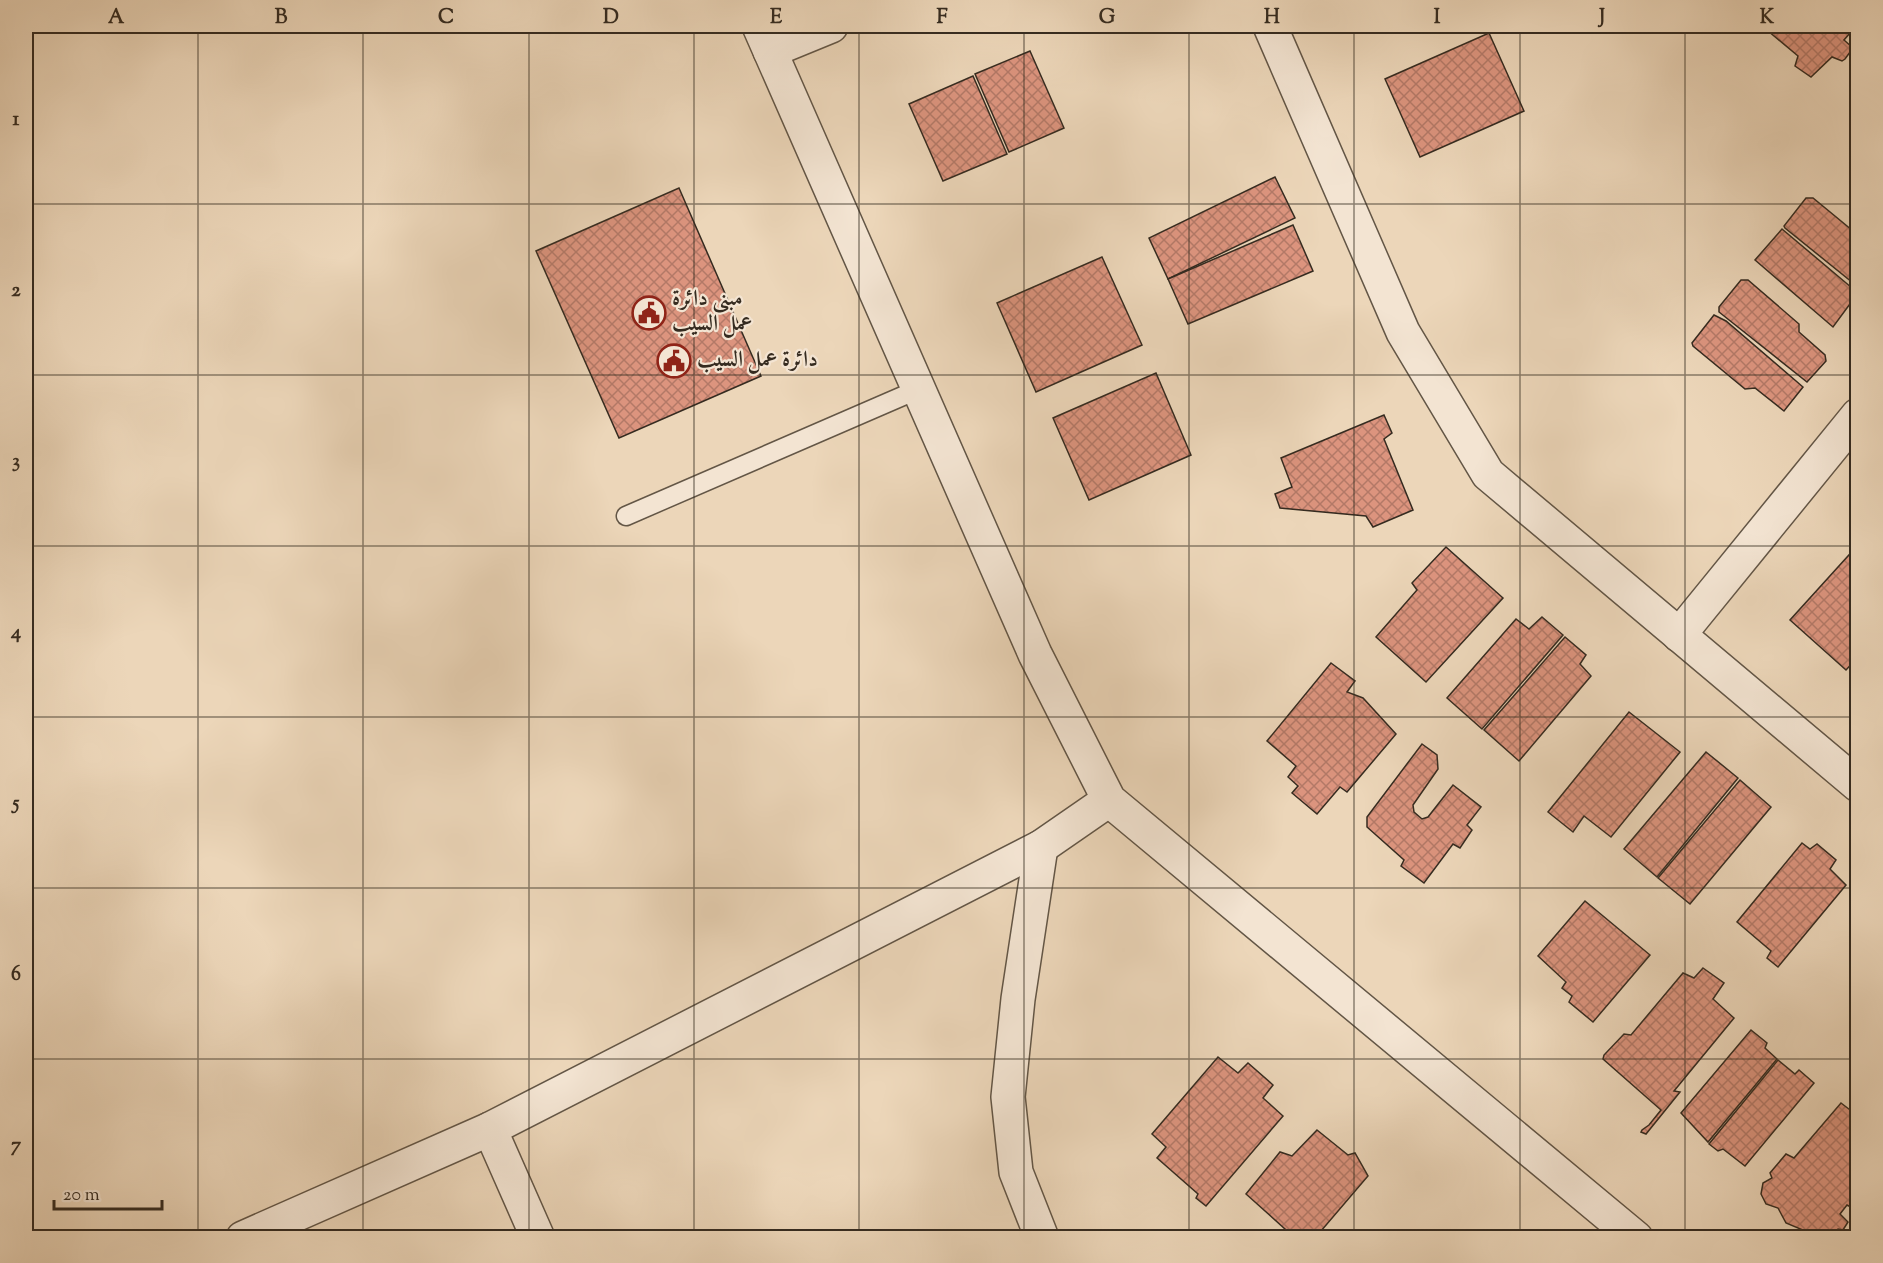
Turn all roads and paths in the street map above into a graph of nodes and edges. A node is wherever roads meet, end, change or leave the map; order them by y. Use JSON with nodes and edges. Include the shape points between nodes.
{"nodes":[{"id":1,"x":831,"y":26,"type":"edge"},
{"id":2,"x":1270,"y":26,"type":"edge"},
{"id":3,"x":764,"y":38,"type":"edge"},
{"id":4,"x":919,"y":389,"type":"junction"},
{"id":5,"x":1857,"y":415,"type":"edge"},
{"id":6,"x":626,"y":516,"type":"dead end"},
{"id":7,"x":1679,"y":635,"type":"junction"},
{"id":8,"x":1857,"y":785,"type":"edge"},
{"id":9,"x":1109,"y":800,"type":"junction"},
{"id":10,"x":1041,"y":847,"type":"junction"},
{"id":11,"x":490,"y":1129,"type":"junction"},
{"id":12,"x":243,"y":1238,"type":"edge"},
{"id":13,"x":538,"y":1238,"type":"edge"},
{"id":14,"x":1042,"y":1238,"type":"edge"},
{"id":15,"x":1636,"y":1238,"type":"edge"}],
"edges":[{"from":1,"to":3,"type":"street"},
{"from":2,"to":7,"type":"street","via":[[1403,332],[1488,474]]},
{"from":3,"to":4,"type":"street"},
{"from":4,"to":6,"type":"lane"},
{"from":4,"to":9,"type":"street","via":[[1035,654]]},
{"from":5,"to":7,"type":"street"},
{"from":7,"to":8,"type":"street"},
{"from":9,"to":10,"type":"street"},
{"from":9,"to":15,"type":"street"},
{"from":10,"to":11,"type":"street"},
{"from":10,"to":14,"type":"street","via":[[1008,1097],[1016,1172]]},
{"from":11,"to":12,"type":"street"},
{"from":11,"to":13,"type":"street"}]}
